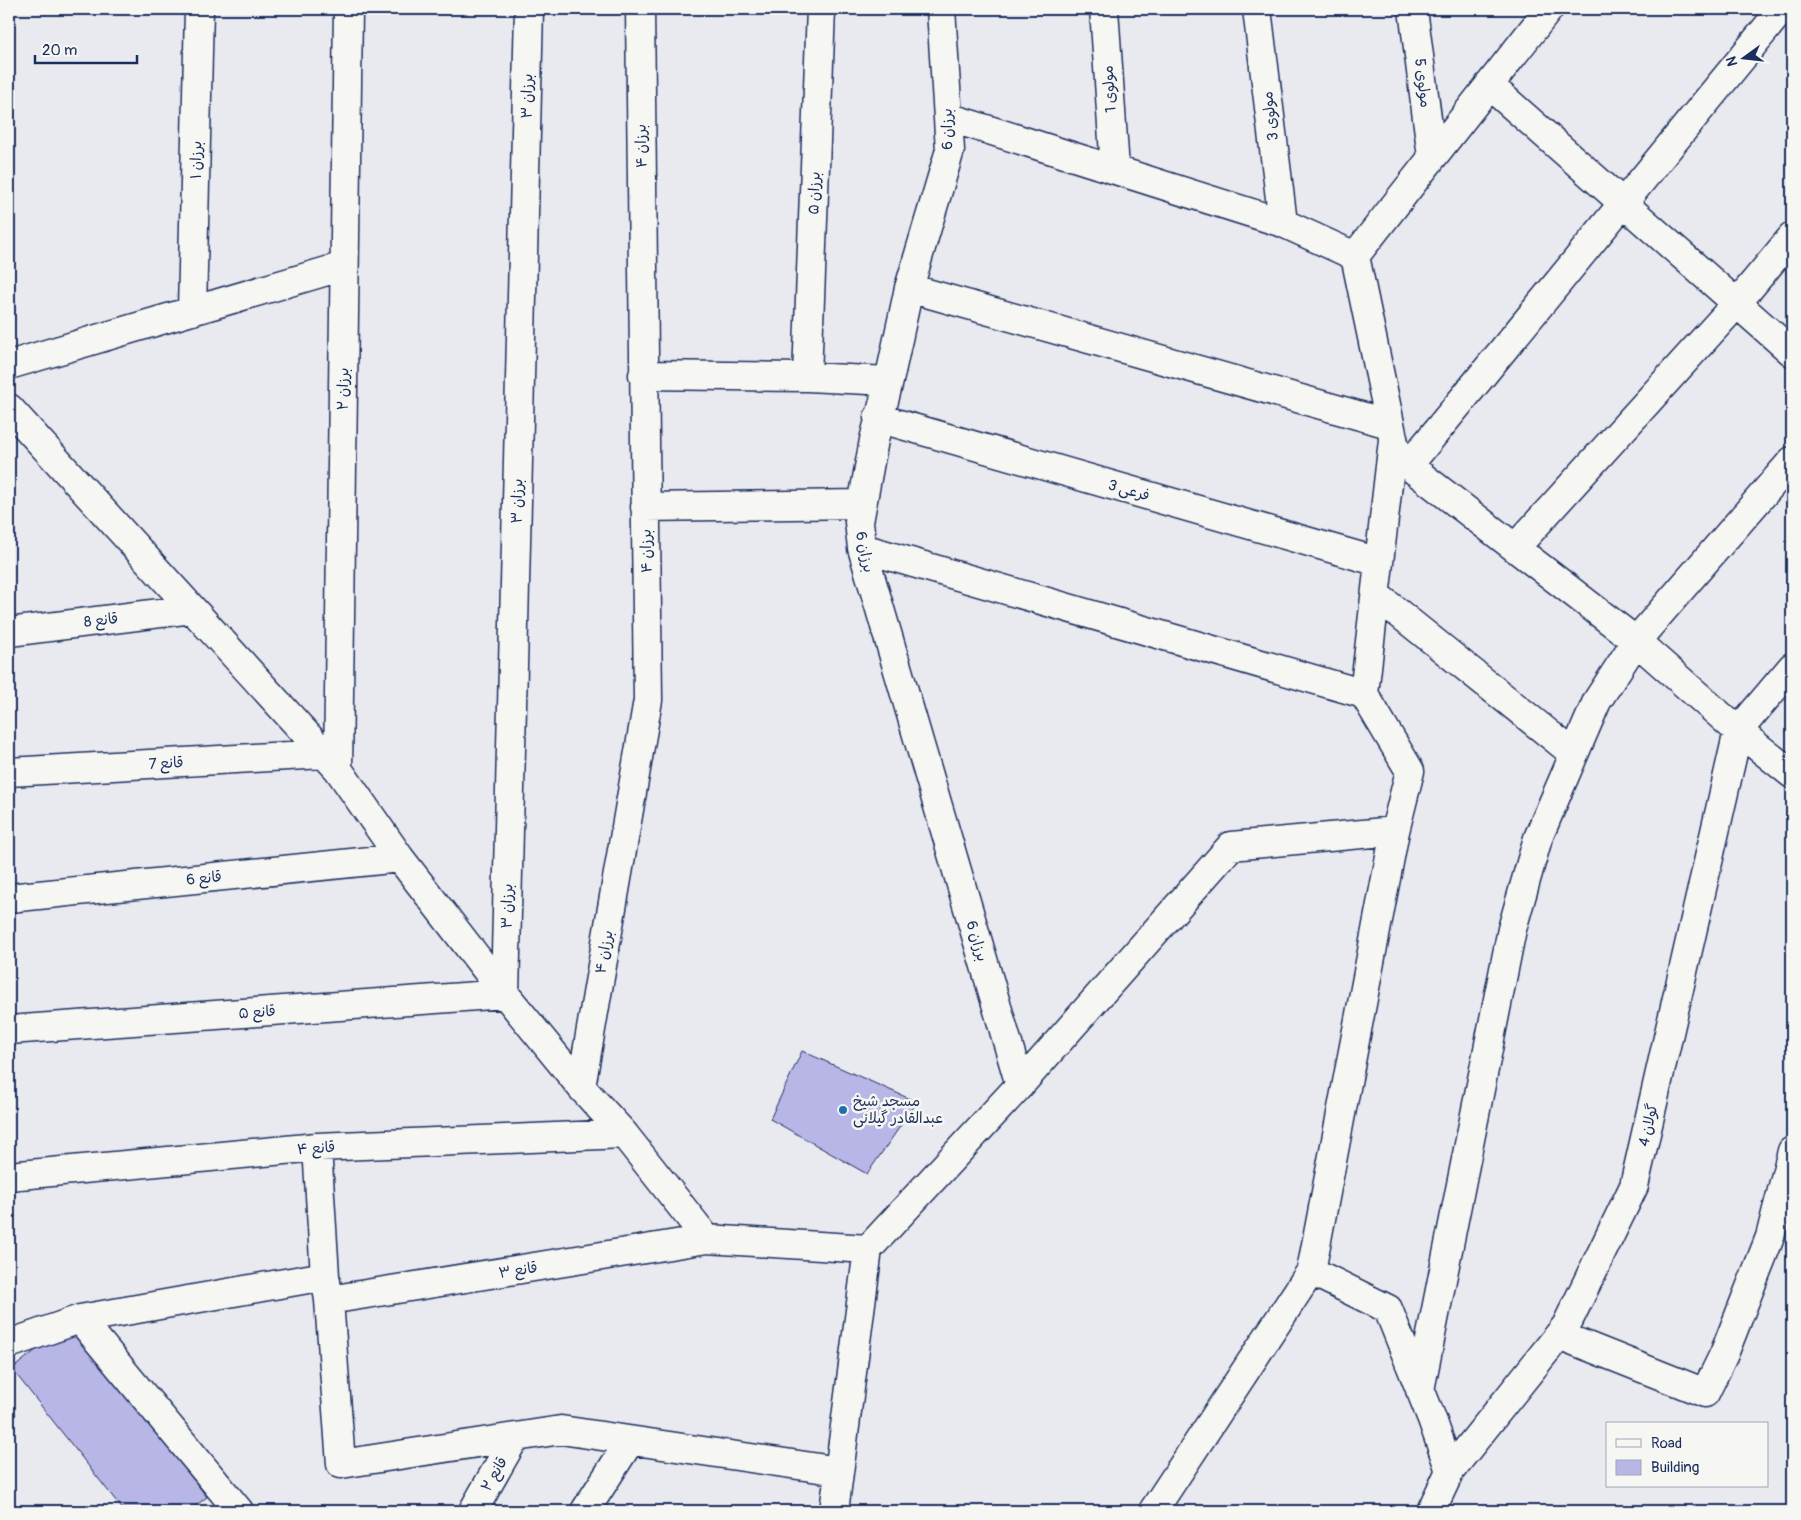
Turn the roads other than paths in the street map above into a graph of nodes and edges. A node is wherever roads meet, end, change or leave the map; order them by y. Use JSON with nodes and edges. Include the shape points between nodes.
{"nodes":[{"id":1,"x":199,"y":9,"type":"edge"},
{"id":2,"x":348,"y":9,"type":"edge"},
{"id":3,"x":529,"y":9,"type":"edge"},
{"id":4,"x":640,"y":9,"type":"edge"},
{"id":5,"x":821,"y":9,"type":"edge"},
{"id":6,"x":941,"y":9,"type":"edge"},
{"id":7,"x":1104,"y":9,"type":"edge"},
{"id":8,"x":1257,"y":9,"type":"edge"},
{"id":9,"x":1413,"y":9,"type":"edge"},
{"id":10,"x":1549,"y":9,"type":"edge"},
{"id":11,"x":1782,"y":9,"type":"edge"},
{"id":12,"x":1490,"y":85,"type":"junction"},
{"id":13,"x":948,"y":117,"type":"junction"},
{"id":14,"x":1432,"y":157,"type":"junction"},
{"id":15,"x":1115,"y":170,"type":"junction"},
{"id":16,"x":1623,"y":202,"type":"junction"},
{"id":17,"x":1283,"y":223,"type":"junction"},
{"id":18,"x":1792,"y":237,"type":"edge"},
{"id":19,"x":1355,"y":256,"type":"junction"},
{"id":20,"x":344,"y":266,"type":"junction"},
{"id":21,"x":908,"y":288,"type":"junction"},
{"id":22,"x":1737,"y":303,"type":"junction"},
{"id":23,"x":192,"y":311,"type":"junction"},
{"id":24,"x":1792,"y":352,"type":"edge"},
{"id":25,"x":9,"y":365,"type":"edge"},
{"id":26,"x":643,"y":375,"type":"junction"},
{"id":27,"x":807,"y":377,"type":"junction"},
{"id":28,"x":889,"y":381,"type":"junction"},
{"id":29,"x":9,"y":408,"type":"edge"},
{"id":30,"x":878,"y":418,"type":"junction"},
{"id":31,"x":1391,"y":432,"type":"junction"},
{"id":32,"x":1792,"y":462,"type":"edge"},
{"id":33,"x":1408,"y":466,"type":"junction"},
{"id":34,"x":862,"y":504,"type":"junction"},
{"id":35,"x":645,"y":507,"type":"junction"},
{"id":36,"x":862,"y":548,"type":"junction"},
{"id":37,"x":1515,"y":548,"type":"junction"},
{"id":38,"x":1379,"y":562,"type":"junction"},
{"id":39,"x":1376,"y":595,"type":"junction"},
{"id":40,"x":192,"y":609,"type":"junction"},
{"id":41,"x":9,"y":632,"type":"edge"},
{"id":42,"x":1636,"y":641,"type":"junction"},
{"id":43,"x":1792,"y":667,"type":"edge"},
{"id":44,"x":1364,"y":694,"type":"junction"},
{"id":45,"x":1738,"y":731,"type":"junction"},
{"id":46,"x":1574,"y":754,"type":"junction"},
{"id":47,"x":331,"y":762,"type":"junction"},
{"id":48,"x":9,"y":772,"type":"edge"},
{"id":49,"x":1792,"y":774,"type":"edge"},
{"id":50,"x":1395,"y":831,"type":"junction"},
{"id":51,"x":400,"y":858,"type":"junction"},
{"id":52,"x":9,"y":898,"type":"edge"},
{"id":53,"x":505,"y":994,"type":"junction"},
{"id":54,"x":9,"y":1030,"type":"edge"},
{"id":55,"x":1020,"y":1085,"type":"junction"},
{"id":56,"x":581,"y":1087,"type":"junction"},
{"id":57,"x":624,"y":1134,"type":"junction"},
{"id":58,"x":317,"y":1147,"type":"junction"},
{"id":59,"x":1792,"y":1151,"type":"edge"},
{"id":60,"x":9,"y":1176,"type":"edge"},
{"id":61,"x":707,"y":1239,"type":"junction"},
{"id":62,"x":868,"y":1249,"type":"junction"},
{"id":63,"x":1311,"y":1271,"type":"junction"},
{"id":64,"x":327,"y":1288,"type":"junction"},
{"id":65,"x":80,"y":1319,"type":"junction"},
{"id":66,"x":1559,"y":1335,"type":"junction"},
{"id":67,"x":9,"y":1344,"type":"edge"},
{"id":68,"x":1420,"y":1390,"type":"junction"},
{"id":69,"x":515,"y":1437,"type":"junction"},
{"id":70,"x":630,"y":1440,"type":"junction"},
{"id":71,"x":839,"y":1471,"type":"junction"},
{"id":72,"x":1450,"y":1471,"type":"junction"},
{"id":73,"x":239,"y":1511,"type":"edge"},
{"id":74,"x":472,"y":1511,"type":"edge"},
{"id":75,"x":585,"y":1511,"type":"edge"},
{"id":76,"x":834,"y":1511,"type":"edge"},
{"id":77,"x":1153,"y":1511,"type":"edge"},
{"id":78,"x":1431,"y":1511,"type":"edge"}],
"edges":[{"from":1,"to":23,"type":"street","name":"برزان ۱"},
{"from":2,"to":20,"type":"street","name":"برزان ۲"},
{"from":3,"to":53,"type":"street","name":"برزان ۳"},
{"from":4,"to":26,"type":"street","name":"برزان ۴"},
{"from":5,"to":27,"type":"street","name":"برزان ۵"},
{"from":6,"to":13,"type":"street","name":"برزان 6"},
{"from":7,"to":15,"type":"street","name":"مولوی 1"},
{"from":8,"to":17,"type":"street","name":"مولوی 3"},
{"from":9,"to":14,"type":"street","name":"مولوی 5"},
{"from":10,"to":12,"type":"street"},
{"from":11,"to":16,"type":"street"},
{"from":12,"to":14,"type":"street"},
{"from":12,"to":16,"type":"street"},
{"from":13,"to":15,"type":"street"},
{"from":13,"to":21,"type":"street","name":"برزان 6","via":[[950,150]]},
{"from":14,"to":19,"type":"street"},
{"from":15,"to":17,"type":"street"},
{"from":16,"to":22,"type":"street"},
{"from":16,"to":33,"type":"street"},
{"from":17,"to":19,"type":"street"},
{"from":18,"to":22,"type":"street"},
{"from":19,"to":31,"type":"street"},
{"from":20,"to":23,"type":"street"},
{"from":20,"to":47,"type":"street","name":"برزان ۲"},
{"from":21,"to":28,"type":"street","name":"برزان 6"},
{"from":21,"to":31,"type":"street"},
{"from":22,"to":24,"type":"street"},
{"from":22,"to":37,"type":"street"},
{"from":23,"to":25,"type":"street"},
{"from":26,"to":27,"type":"street"},
{"from":26,"to":35,"type":"street","name":"برزان ۴"},
{"from":27,"to":28,"type":"street"},
{"from":28,"to":30,"type":"street","name":"برزان 6"},
{"from":29,"to":40,"type":"street"},
{"from":30,"to":34,"type":"street","name":"برزان 6"},
{"from":30,"to":38,"type":"street","name":"فرعی 3"},
{"from":31,"to":33,"type":"street","via":[[1397,457]]},
{"from":31,"to":38,"type":"street"},
{"from":32,"to":42,"type":"street"},
{"from":33,"to":37,"type":"street"},
{"from":34,"to":35,"type":"street"},
{"from":34,"to":36,"type":"street","name":"برزان 6","via":[[859,522]]},
{"from":35,"to":56,"type":"street","name":"برزان ۴","via":[[648,700]]},
{"from":36,"to":44,"type":"street"},
{"from":36,"to":55,"type":"street","name":"برزان 6"},
{"from":37,"to":42,"type":"street"},
{"from":38,"to":39,"type":"street"},
{"from":39,"to":44,"type":"street"},
{"from":39,"to":46,"type":"street"},
{"from":40,"to":41,"type":"street","name":"قانع 8"},
{"from":40,"to":47,"type":"street"},
{"from":42,"to":45,"type":"street"},
{"from":42,"to":46,"type":"street","via":[[1597,701]]},
{"from":43,"to":45,"type":"street"},
{"from":44,"to":50,"type":"street","via":[[1410,771]]},
{"from":45,"to":49,"type":"street"},
{"from":45,"to":66,"type":"street","name":"گولان 4","via":[[1634,1186]]},
{"from":46,"to":68,"type":"street","via":[[1538,838],[1512,929]]},
{"from":47,"to":48,"type":"street","name":"قانع 7"},
{"from":47,"to":51,"type":"street"},
{"from":50,"to":55,"type":"street","via":[[1231,846]]},
{"from":50,"to":63,"type":"street"},
{"from":51,"to":52,"type":"street","name":"قانع 6"},
{"from":51,"to":53,"type":"street"},
{"from":53,"to":54,"type":"street","name":"قانع ۵"},
{"from":53,"to":56,"type":"street"},
{"from":55,"to":62,"type":"street"},
{"from":56,"to":57,"type":"street"},
{"from":57,"to":58,"type":"street","name":"قانع ۴"},
{"from":57,"to":61,"type":"street"},
{"from":58,"to":60,"type":"street","name":"قانع ۴"},
{"from":58,"to":64,"type":"street"},
{"from":59,"to":66,"type":"street","via":[[1770,1237],[1724,1354],[1705,1393]]},
{"from":61,"to":62,"type":"street","name":"قانع ۳"},
{"from":61,"to":64,"type":"street","name":"قانع ۳"},
{"from":62,"to":71,"type":"street"},
{"from":63,"to":68,"type":"street","via":[[1388,1309]]},
{"from":63,"to":77,"type":"street"},
{"from":64,"to":65,"type":"street","name":"قانع ۳"},
{"from":64,"to":69,"type":"street","via":[[341,1464]]},
{"from":65,"to":67,"type":"street","name":"قانع ۳"},
{"from":65,"to":73,"type":"street"},
{"from":66,"to":72,"type":"street","name":"گولان 4"},
{"from":68,"to":72,"type":"street"},
{"from":69,"to":70,"type":"street","via":[[561,1430]]},
{"from":69,"to":74,"type":"street","name":"قانع ۲"},
{"from":70,"to":71,"type":"street"},
{"from":70,"to":75,"type":"street"},
{"from":71,"to":76,"type":"street"},
{"from":72,"to":78,"type":"street","name":"گولان 4"}]}
